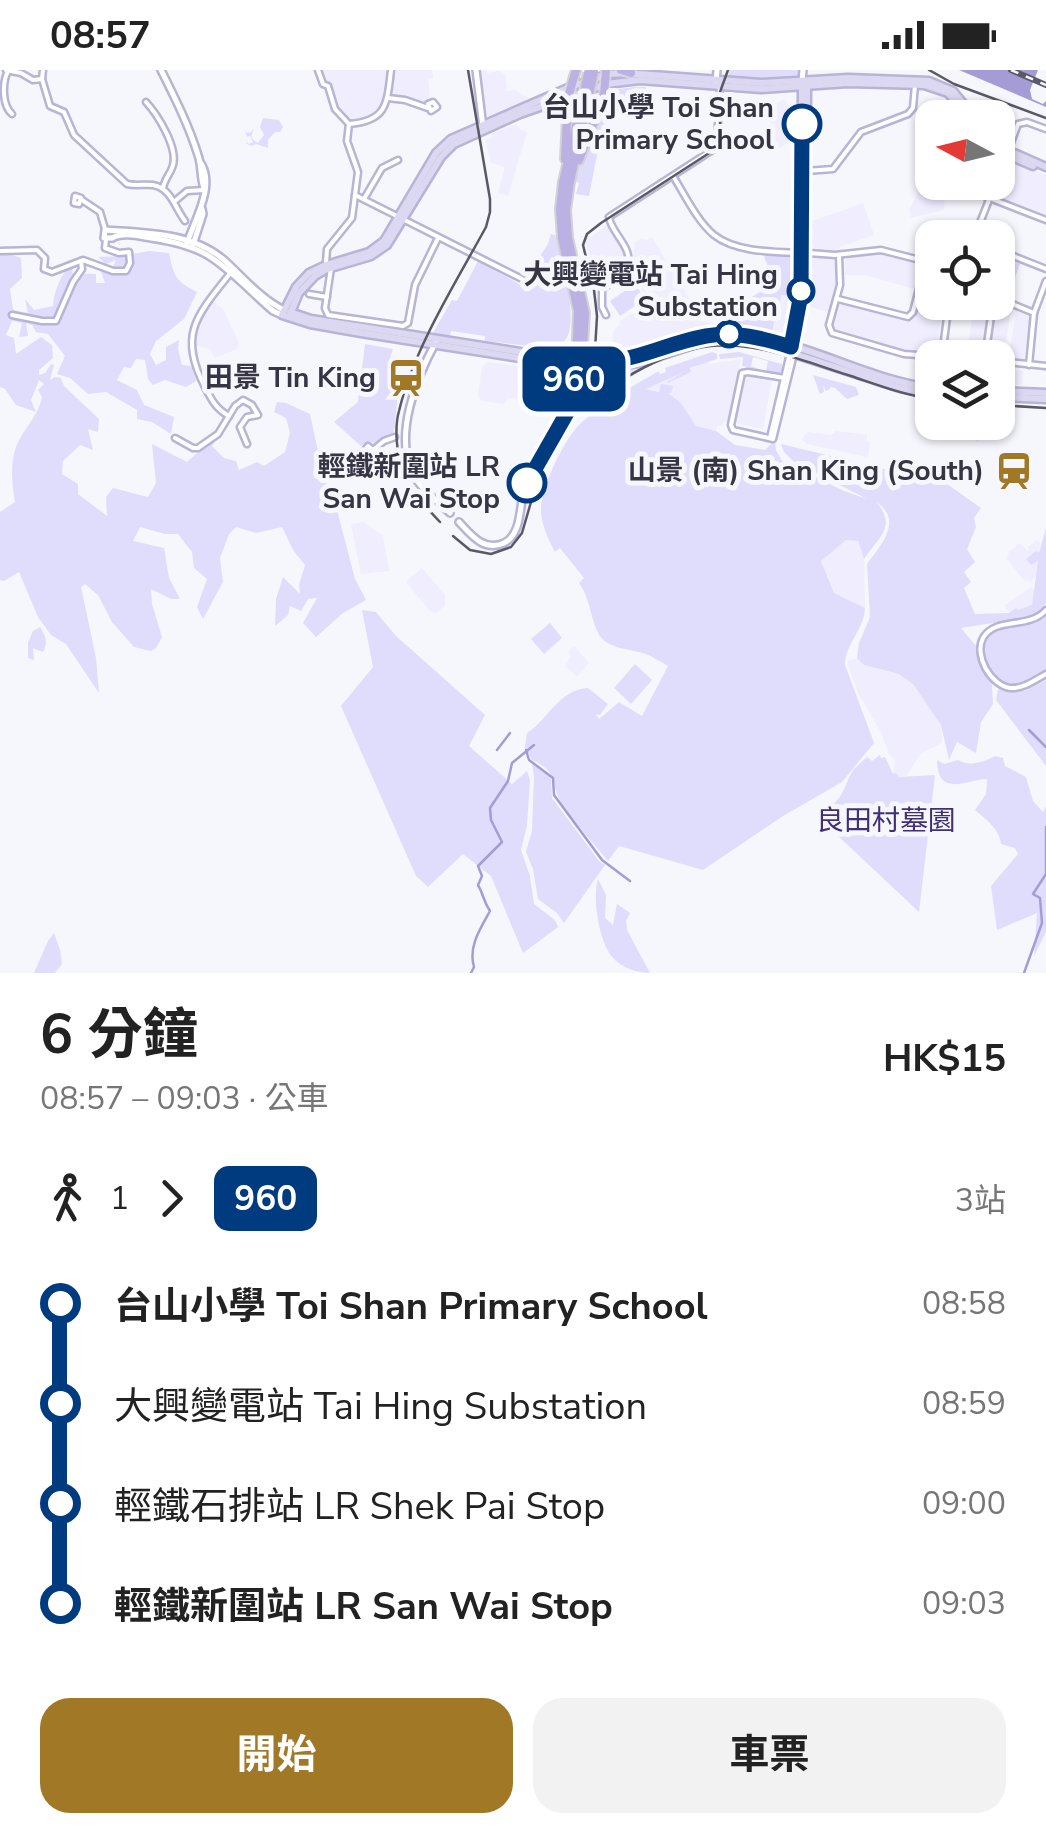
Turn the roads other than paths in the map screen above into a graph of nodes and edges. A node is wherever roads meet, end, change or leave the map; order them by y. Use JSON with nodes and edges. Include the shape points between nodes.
{"nodes":[{"id":1,"x":7,"y":70,"type":"edge"},
{"id":2,"x":44,"y":70,"type":"edge"},
{"id":3,"x":161,"y":70,"type":"edge"},
{"id":4,"x":318,"y":70,"type":"edge"},
{"id":5,"x":391,"y":70,"type":"edge"},
{"id":6,"x":476,"y":70,"type":"edge"},
{"id":7,"x":576,"y":70,"type":"edge"},
{"id":8,"x":621,"y":70,"type":"edge"},
{"id":9,"x":719,"y":70,"type":"edge"},
{"id":10,"x":804,"y":70,"type":"edge"},
{"id":11,"x":591,"y":71,"type":"edge"},
{"id":12,"x":631,"y":73,"type":"junction"},
{"id":13,"x":606,"y":76,"type":"edge"},
{"id":14,"x":42,"y":79,"type":"junction"},
{"id":15,"x":916,"y":79,"type":"junction"},
{"id":16,"x":718,"y":82,"type":"junction"},
{"id":17,"x":804,"y":84,"type":"junction"},
{"id":18,"x":732,"y":86,"type":"junction"},
{"id":19,"x":569,"y":92,"type":"junction"},
{"id":20,"x":588,"y":93,"type":"junction"},
{"id":21,"x":388,"y":98,"type":"junction"},
{"id":22,"x":718,"y":99,"type":"junction"},
{"id":23,"x":956,"y":100,"type":"edge"},
{"id":24,"x":959,"y":100,"type":"edge"},
{"id":25,"x":146,"y":102,"type":"dead end"},
{"id":26,"x":428,"y":108,"type":"dead end"},
{"id":27,"x":12,"y":114,"type":"dead end"},
{"id":28,"x":349,"y":124,"type":"junction"},
{"id":29,"x":483,"y":127,"type":"junction"},
{"id":30,"x":1046,"y":129,"type":"edge"},
{"id":31,"x":1015,"y":132,"type":"edge"},
{"id":32,"x":1015,"y":157,"type":"edge"},
{"id":33,"x":398,"y":160,"type":"dead end"},
{"id":34,"x":1046,"y":169,"type":"edge"},
{"id":35,"x":804,"y":171,"type":"junction"},
{"id":36,"x":673,"y":176,"type":"junction"},
{"id":37,"x":566,"y":182,"type":"junction"},
{"id":38,"x":163,"y":188,"type":"junction"},
{"id":39,"x":204,"y":189,"type":"junction"},
{"id":40,"x":355,"y":195,"type":"junction"},
{"id":41,"x":364,"y":199,"type":"junction"},
{"id":42,"x":82,"y":200,"type":"dead end"},
{"id":43,"x":995,"y":200,"type":"edge"},
{"id":44,"x":175,"y":201,"type":"junction"},
{"id":45,"x":401,"y":219,"type":"junction"},
{"id":46,"x":1046,"y":220,"type":"edge"},
{"id":47,"x":185,"y":221,"type":"dead end"},
{"id":48,"x":109,"y":234,"type":"junction"},
{"id":49,"x":438,"y":238,"type":"junction"},
{"id":50,"x":190,"y":245,"type":"junction"},
{"id":51,"x":0,"y":251,"type":"edge"},
{"id":52,"x":804,"y":253,"type":"junction"},
{"id":53,"x":839,"y":254,"type":"junction"},
{"id":54,"x":1015,"y":257,"type":"edge"},
{"id":55,"x":81,"y":260,"type":"junction"},
{"id":56,"x":329,"y":266,"type":"junction"},
{"id":57,"x":1046,"y":269,"type":"edge"},
{"id":58,"x":234,"y":273,"type":"junction"},
{"id":59,"x":522,"y":278,"type":"dead end"},
{"id":60,"x":1046,"y":282,"type":"edge"},
{"id":61,"x":309,"y":294,"type":"dead end"},
{"id":62,"x":326,"y":297,"type":"junction"},
{"id":63,"x":1043,"y":298,"type":"edge"},
{"id":64,"x":838,"y":299,"type":"junction"},
{"id":65,"x":1015,"y":306,"type":"edge"},
{"id":66,"x":1034,"y":312,"type":"junction"},
{"id":67,"x":286,"y":314,"type":"junction"},
{"id":68,"x":12,"y":315,"type":"dead end"},
{"id":69,"x":606,"y":315,"type":"dead end"},
{"id":70,"x":798,"y":332,"type":"junction"},
{"id":71,"x":435,"y":342,"type":"junction"},
{"id":72,"x":581,"y":346,"type":"junction"},
{"id":73,"x":792,"y":350,"type":"junction"},
{"id":74,"x":812,"y":354,"type":"junction"},
{"id":75,"x":915,"y":355,"type":"edge"},
{"id":76,"x":558,"y":358,"type":"junction"},
{"id":77,"x":596,"y":362,"type":"junction"},
{"id":78,"x":579,"y":364,"type":"junction"},
{"id":79,"x":1015,"y":364,"type":"edge"},
{"id":80,"x":1029,"y":365,"type":"junction"},
{"id":81,"x":1046,"y":366,"type":"edge"},
{"id":82,"x":785,"y":378,"type":"junction"},
{"id":83,"x":915,"y":387,"type":"edge"},
{"id":84,"x":915,"y":389,"type":"edge"},
{"id":85,"x":1015,"y":395,"type":"edge"},
{"id":86,"x":1046,"y":396,"type":"edge"},
{"id":87,"x":229,"y":416,"type":"junction"},
{"id":88,"x":174,"y":438,"type":"dead end"},
{"id":89,"x":395,"y":438,"type":"dead end"},
{"id":90,"x":771,"y":439,"type":"junction"},
{"id":91,"x":247,"y":444,"type":"dead end"},
{"id":92,"x":373,"y":450,"type":"dead end"},
{"id":93,"x":450,"y":513,"type":"dead end"},
{"id":94,"x":459,"y":522,"type":"dead end"},
{"id":95,"x":1046,"y":610,"type":"edge"},
{"id":96,"x":1046,"y":674,"type":"edge"}],
"edges":[{"from":1,"to":14,"type":"street"},
{"from":1,"to":27,"type":"street","via":[[3,84]]},
{"from":2,"to":14,"type":"street"},
{"from":3,"to":39,"type":"street","via":[[206,172]]},
{"from":4,"to":28,"type":"street"},
{"from":5,"to":21,"type":"street"},
{"from":6,"to":29,"type":"street"},
{"from":7,"to":19,"type":"main road"},
{"from":8,"to":12,"type":"main road"},
{"from":9,"to":16,"type":"street"},
{"from":10,"to":17,"type":"street"},
{"from":11,"to":20,"type":"main road","bridge":true},
{"from":12,"to":13,"type":"main road"},
{"from":12,"to":16,"type":"main road"},
{"from":13,"to":16,"type":"main road"},
{"from":13,"to":19,"type":"main road"},
{"from":13,"to":20,"type":"main road"},
{"from":13,"to":37,"type":"main road"},
{"from":14,"to":38,"type":"street","via":[[50,106],[64,112],[74,135],[127,184]]},
{"from":15,"to":17,"type":"main road"},
{"from":15,"to":23,"type":"main road"},
{"from":15,"to":24,"type":"main road","via":[[936,82]]},
{"from":15,"to":35,"type":"street","via":[[908,114],[863,131],[833,169]]},
{"from":16,"to":17,"type":"main road"},
{"from":16,"to":18,"type":"main road"},
{"from":16,"to":22,"type":"street"},
{"from":17,"to":18,"type":"main road"},
{"from":17,"to":35,"type":"main road"},
{"from":18,"to":22,"type":"street"},
{"from":19,"to":20,"type":"main road"},
{"from":19,"to":29,"type":"main road"},
{"from":19,"to":37,"type":"main road"},
{"from":20,"to":37,"type":"main road"},
{"from":21,"to":26,"type":"street"},
{"from":21,"to":28,"type":"street","via":[[378,116]]},
{"from":22,"to":36,"type":"street","via":[[716,146]]},
{"from":25,"to":38,"type":"street","via":[[174,155]]},
{"from":28,"to":40,"type":"street"},
{"from":29,"to":45,"type":"main road","via":[[441,148]]},
{"from":30,"to":31,"type":"street","via":[[1028,122]]},
{"from":32,"to":34,"type":"main road"},
{"from":33,"to":41,"type":"street","via":[[382,168]]},
{"from":35,"to":52,"type":"main road"},
{"from":36,"to":52,"type":"street","via":[[720,240]]},
{"from":36,"to":69,"type":"street","via":[[608,219],[628,261],[602,290]]},
{"from":37,"to":72,"type":"main road","via":[[560,224]]},
{"from":38,"to":44,"type":"street"},
{"from":39,"to":44,"type":"street","via":[[186,191]]},
{"from":39,"to":50,"type":"street"},
{"from":40,"to":41,"type":"street"},
{"from":40,"to":56,"type":"street","via":[[351,220],[328,248]]},
{"from":41,"to":45,"type":"street"},
{"from":42,"to":48,"type":"street","via":[[100,212]]},
{"from":43,"to":46,"type":"street"},
{"from":44,"to":47,"type":"street"},
{"from":45,"to":49,"type":"street"},
{"from":45,"to":56,"type":"main road","via":[[377,247]]},
{"from":48,"to":50,"type":"street","via":[[151,233]]},
{"from":48,"to":55,"type":"street","via":[[106,248],[129,252],[126,271]]},
{"from":49,"to":59,"type":"street"},
{"from":49,"to":62,"type":"street","via":[[415,286],[406,325],[328,315]]},
{"from":50,"to":58,"type":"street"},
{"from":51,"to":55,"type":"street","via":[[37,250],[44,270],[52,272]]},
{"from":52,"to":53,"type":"street"},
{"from":52,"to":70,"type":"main road","via":[[806,296]]},
{"from":52,"to":73,"type":"main road"},
{"from":53,"to":64,"type":"street"},
{"from":53,"to":64,"type":"street","via":[[881,250],[920,260],[925,269],[908,316]]},
{"from":54,"to":57,"type":"street"},
{"from":55,"to":68,"type":"street","via":[[56,321]]},
{"from":56,"to":62,"type":"street"},
{"from":56,"to":67,"type":"main road","via":[[305,284]]},
{"from":58,"to":67,"type":"street"},
{"from":58,"to":87,"type":"street","via":[[197,320],[191,351],[217,409]]},
{"from":60,"to":63,"type":"street"},
{"from":61,"to":62,"type":"street"},
{"from":63,"to":66,"type":"street"},
{"from":64,"to":75,"type":"street","via":[[829,327],[834,334]]},
{"from":65,"to":66,"type":"street"},
{"from":66,"to":80,"type":"street"},
{"from":67,"to":71,"type":"main road"},
{"from":70,"to":73,"type":"main road"},
{"from":70,"to":74,"type":"main road"},
{"from":71,"to":76,"type":"main road"},
{"from":71,"to":78,"type":"main road"},
{"from":71,"to":93,"type":"street","via":[[408,412],[407,444],[414,475]]},
{"from":72,"to":76,"type":"main road"},
{"from":72,"to":77,"type":"main road"},
{"from":72,"to":78,"type":"main road"},
{"from":73,"to":74,"type":"main road"},
{"from":73,"to":77,"type":"main road","via":[[750,336],[718,335]]},
{"from":73,"to":78,"type":"main road","via":[[718,340],[629,364]]},
{"from":73,"to":82,"type":"street"},
{"from":73,"to":84,"type":"main road"},
{"from":73,"to":90,"type":"street"},
{"from":74,"to":83,"type":"main road"},
{"from":76,"to":78,"type":"main road"},
{"from":77,"to":78,"type":"main road"},
{"from":78,"to":94,"type":"street","via":[[574,399],[525,487],[510,539],[483,544]]},
{"from":79,"to":80,"type":"street"},
{"from":80,"to":81,"type":"street"},
{"from":82,"to":90,"type":"street"},
{"from":82,"to":90,"type":"street","via":[[746,371],[741,376],[732,429]]},
{"from":85,"to":86,"type":"main road"},
{"from":87,"to":88,"type":"street","via":[[198,448]]},
{"from":87,"to":91,"type":"street","via":[[241,401],[258,414],[240,427]]},
{"from":89,"to":92,"type":"street"},
{"from":95,"to":96,"type":"street","via":[[1034,620],[991,630],[980,648],[993,678],[1004,686],[1025,686]]}]}
